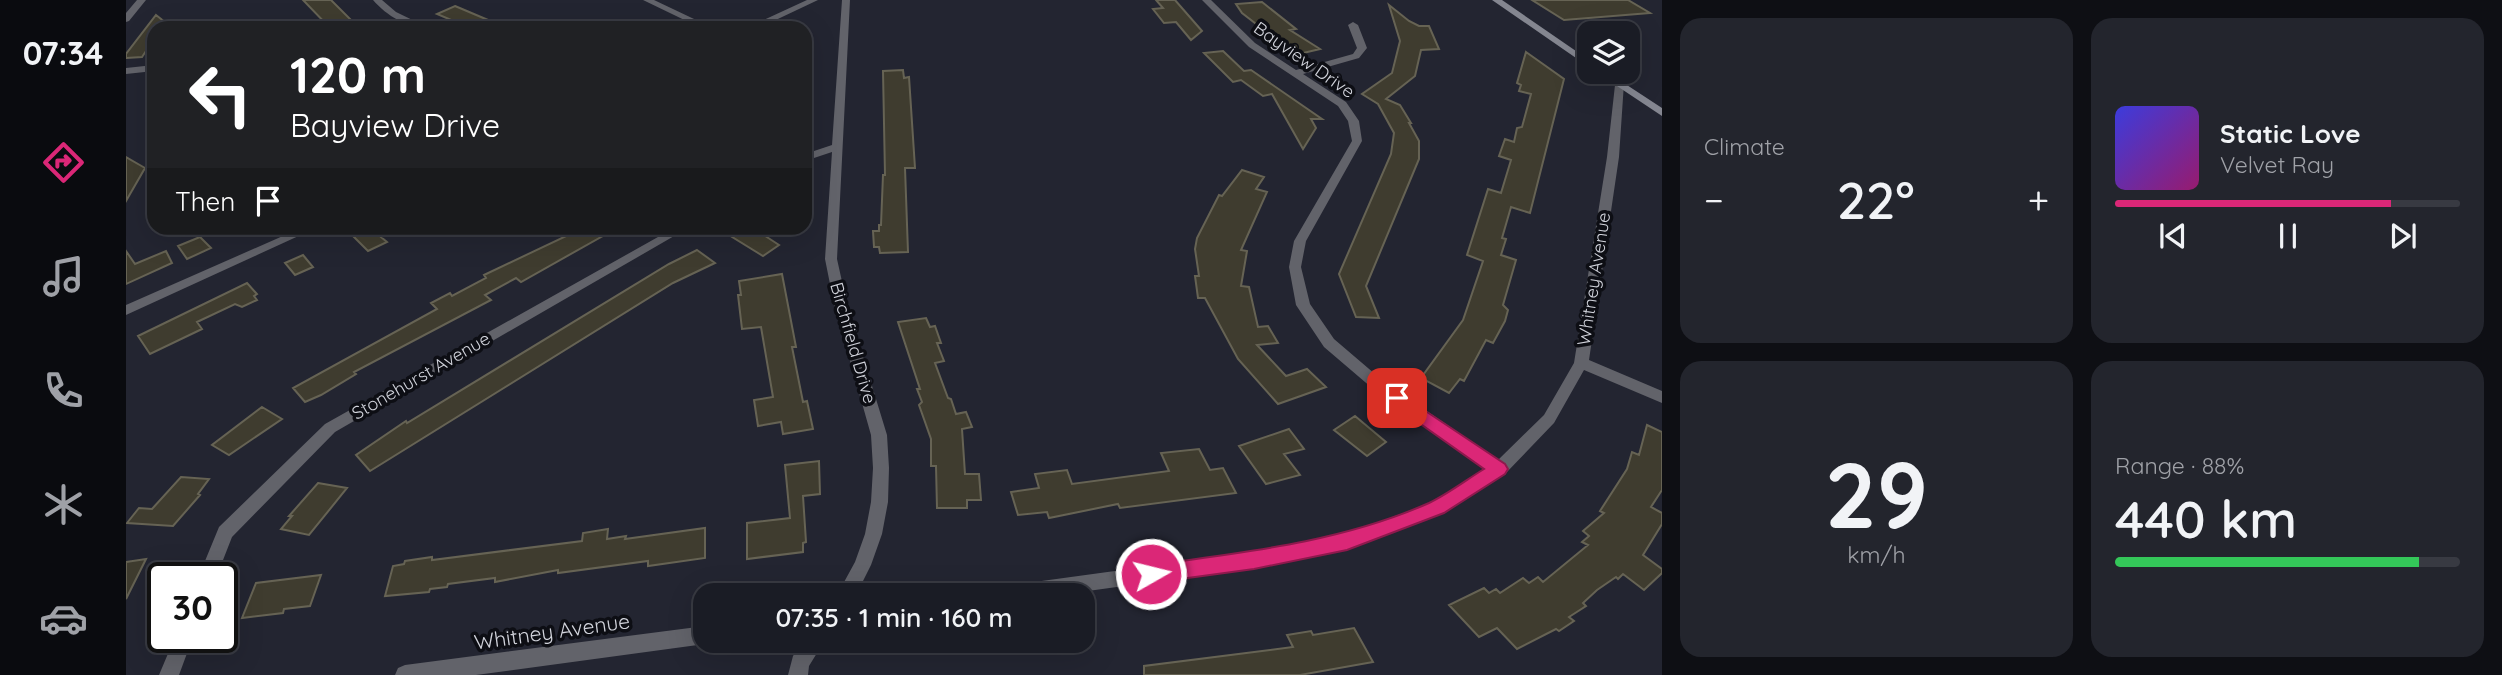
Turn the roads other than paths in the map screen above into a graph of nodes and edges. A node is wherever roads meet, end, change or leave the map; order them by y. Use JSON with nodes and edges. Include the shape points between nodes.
{"nodes":[{"id":1,"x":142,"y":0,"type":"edge"},
{"id":2,"x":377,"y":0,"type":"edge"},
{"id":3,"x":648,"y":0,"type":"edge"},
{"id":4,"x":814,"y":0,"type":"edge"},
{"id":5,"x":846,"y":0,"type":"edge"},
{"id":6,"x":1206,"y":0,"type":"edge"},
{"id":7,"x":1496,"y":0,"type":"edge"},
{"id":8,"x":126,"y":19,"type":"edge"},
{"id":9,"x":408,"y":21,"type":"edge"},
{"id":10,"x":693,"y":21,"type":"edge"},
{"id":11,"x":767,"y":21,"type":"edge"},
{"id":12,"x":1353,"y":25,"type":"dead end"},
{"id":13,"x":1577,"y":56,"type":"edge"},
{"id":14,"x":147,"y":69,"type":"edge"},
{"id":15,"x":126,"y":71,"type":"edge"},
{"id":16,"x":1296,"y":73,"type":"junction"},
{"id":17,"x":1620,"y":85,"type":"joint"},
{"id":18,"x":1662,"y":113,"type":"edge"},
{"id":19,"x":839,"y":146,"type":"junction"},
{"id":20,"x":812,"y":156,"type":"edge"},
{"id":21,"x":294,"y":235,"type":"edge"},
{"id":22,"x":670,"y":235,"type":"edge"},
{"id":23,"x":126,"y":310,"type":"edge"},
{"id":24,"x":1581,"y":363,"type":"junction"},
{"id":25,"x":1662,"y":397,"type":"edge"},
{"id":26,"x":1499,"y":469,"type":"junction"},
{"id":27,"x":213,"y":562,"type":"edge"},
{"id":28,"x":854,"y":583,"type":"edge"},
{"id":29,"x":1086,"y":583,"type":"edge"},
{"id":30,"x":693,"y":637,"type":"edge"},
{"id":31,"x":178,"y":653,"type":"edge"},
{"id":32,"x":807,"y":653,"type":"edge"},
{"id":33,"x":169,"y":675,"type":"edge"},
{"id":34,"x":405,"y":675,"type":"edge"},
{"id":35,"x":799,"y":675,"type":"edge"}],
"edges":[{"from":1,"to":8,"type":"street"},
{"from":2,"to":9,"type":"street"},
{"from":3,"to":10,"type":"street"},
{"from":4,"to":11,"type":"street"},
{"from":5,"to":19,"type":"street","name":"Birchfield Drive"},
{"from":6,"to":16,"type":"street","name":"Bayview Drive","via":[[1237,33]]},
{"from":7,"to":13,"type":"main road"},
{"from":12,"to":16,"type":"street","via":[[1362,48],[1356,56]]},
{"from":14,"to":15,"type":"street"},
{"from":16,"to":26,"type":"street","name":"Bayview Drive","via":[[1342,104],[1357,127],[1357,141],[1300,241],[1296,267],[1303,305],[1329,343],[1377,384]]},
{"from":17,"to":18,"type":"main road"},
{"from":17,"to":24,"type":"street","name":"Whitney Avenue"},
{"from":19,"to":20,"type":"street"},
{"from":19,"to":28,"type":"street","name":"Birchfield Drive","via":[[831,259],[836,292],[880,438],[878,526]]},
{"from":21,"to":23,"type":"street"},
{"from":22,"to":27,"type":"street","name":"Stonehurst Avenue","via":[[330,428],[225,532]]},
{"from":24,"to":25,"type":"street"},
{"from":24,"to":26,"type":"street","name":"Whitney Avenue","via":[[1549,419]]},
{"from":26,"to":29,"type":"street","name":"Whitney Avenue","via":[[1438,508],[1347,541],[1254,560]]},
{"from":30,"to":34,"type":"street","name":"Whitney Avenue"},
{"from":31,"to":33,"type":"street"},
{"from":32,"to":35,"type":"street"}]}
